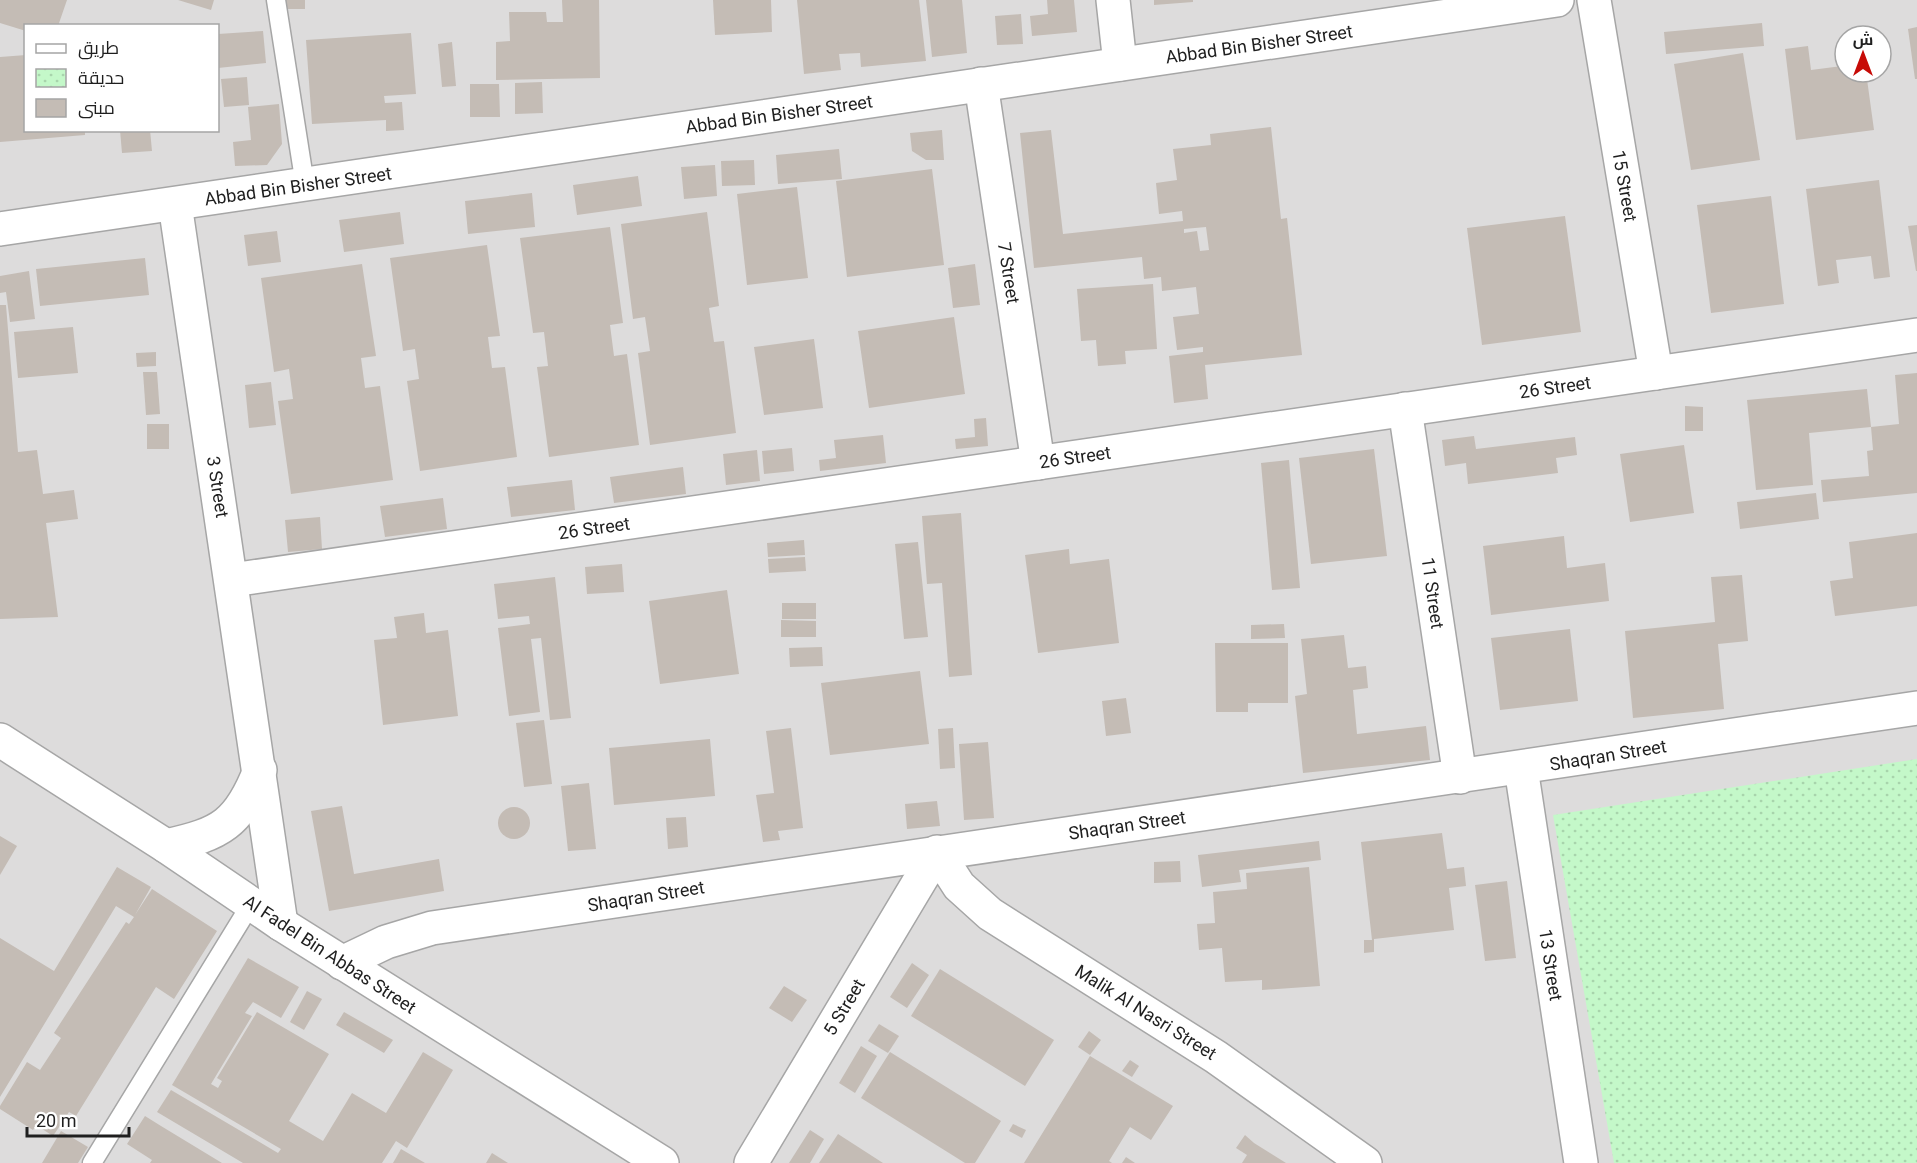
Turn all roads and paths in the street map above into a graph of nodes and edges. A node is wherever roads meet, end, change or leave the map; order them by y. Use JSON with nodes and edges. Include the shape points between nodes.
{"nodes":[{"id":1,"x":276,"y":0,"type":"edge"},
{"id":2,"x":1113,"y":0,"type":"edge"},
{"id":3,"x":1557,"y":0,"type":"edge"},
{"id":4,"x":1594,"y":0,"type":"edge"},
{"id":5,"x":1120,"y":64,"type":"junction"},
{"id":6,"x":981,"y":84,"type":"junction"},
{"id":7,"x":305,"y":185,"type":"junction"},
{"id":8,"x":175,"y":204,"type":"junction"},
{"id":9,"x":0,"y":230,"type":"edge"},
{"id":10,"x":1917,"y":335,"type":"edge"},
{"id":11,"x":1656,"y":373,"type":"junction"},
{"id":12,"x":1406,"y":409,"type":"junction"},
{"id":13,"x":1038,"y":463,"type":"junction"},
{"id":14,"x":232,"y":580,"type":"junction"},
{"id":15,"x":1917,"y":708,"type":"edge"},
{"id":16,"x":0,"y":740,"type":"edge"},
{"id":17,"x":1521,"y":768,"type":"junction"},
{"id":18,"x":260,"y":770,"type":"junction"},
{"id":19,"x":1460,"y":777,"type":"junction"},
{"id":20,"x":166,"y":846,"type":"junction"},
{"id":21,"x":937,"y":852,"type":"junction"},
{"id":22,"x":250,"y":904,"type":"junction"},
{"id":23,"x":281,"y":924,"type":"junction"},
{"id":24,"x":342,"y":963,"type":"junction"},
{"id":25,"x":92,"y":1163,"type":"edge"},
{"id":26,"x":662,"y":1163,"type":"edge"},
{"id":27,"x":751,"y":1163,"type":"edge"},
{"id":28,"x":1365,"y":1163,"type":"edge"},
{"id":29,"x":1581,"y":1163,"type":"edge"}],
"edges":[{"from":1,"to":7,"type":"lane"},
{"from":2,"to":5,"type":"street"},
{"from":3,"to":5,"type":"street","name":"Abbad Bin Bisher Street"},
{"from":4,"to":11,"type":"street","name":"15 Street"},
{"from":5,"to":6,"type":"street","name":"Abbad Bin Bisher Street"},
{"from":6,"to":7,"type":"street","name":"Abbad Bin Bisher Street"},
{"from":6,"to":13,"type":"street","name":"7 Street"},
{"from":7,"to":8,"type":"street","name":"Abbad Bin Bisher Street"},
{"from":8,"to":9,"type":"street","name":"Abbad Bin Bisher Street"},
{"from":8,"to":14,"type":"street","name":"3 Street"},
{"from":10,"to":11,"type":"street","name":"26 Street"},
{"from":11,"to":12,"type":"street","name":"26 Street"},
{"from":12,"to":13,"type":"street","name":"26 Street"},
{"from":12,"to":19,"type":"street","name":"11 Street"},
{"from":13,"to":14,"type":"street","name":"26 Street"},
{"from":14,"to":18,"type":"street","name":"3 Street"},
{"from":15,"to":17,"type":"street","name":"Shaqran Street"},
{"from":16,"to":20,"type":"street","name":"Al Fadel Bin Abbas Street"},
{"from":17,"to":19,"type":"street","name":"Shaqran Street"},
{"from":17,"to":29,"type":"street","name":"13 Street"},
{"from":18,"to":20,"type":"street","via":[[250,796],[230,823],[200,838]]},
{"from":18,"to":23,"type":"street","name":"3 Street"},
{"from":19,"to":21,"type":"street","name":"Shaqran Street"},
{"from":20,"to":22,"type":"street","name":"Al Fadel Bin Abbas Street"},
{"from":21,"to":24,"type":"street","name":"Shaqran Street","via":[[432,928],[386,942]]},
{"from":21,"to":27,"type":"street","name":"5 Street"},
{"from":21,"to":28,"type":"street","name":"Malik Al Nasri Street","via":[[959,886],[990,914],[1216,1057]]},
{"from":22,"to":23,"type":"street","name":"Al Fadel Bin Abbas Street"},
{"from":22,"to":25,"type":"lane"},
{"from":23,"to":24,"type":"street","name":"Al Fadel Bin Abbas Street"},
{"from":24,"to":26,"type":"street","name":"Al Fadel Bin Abbas Street"}]}
